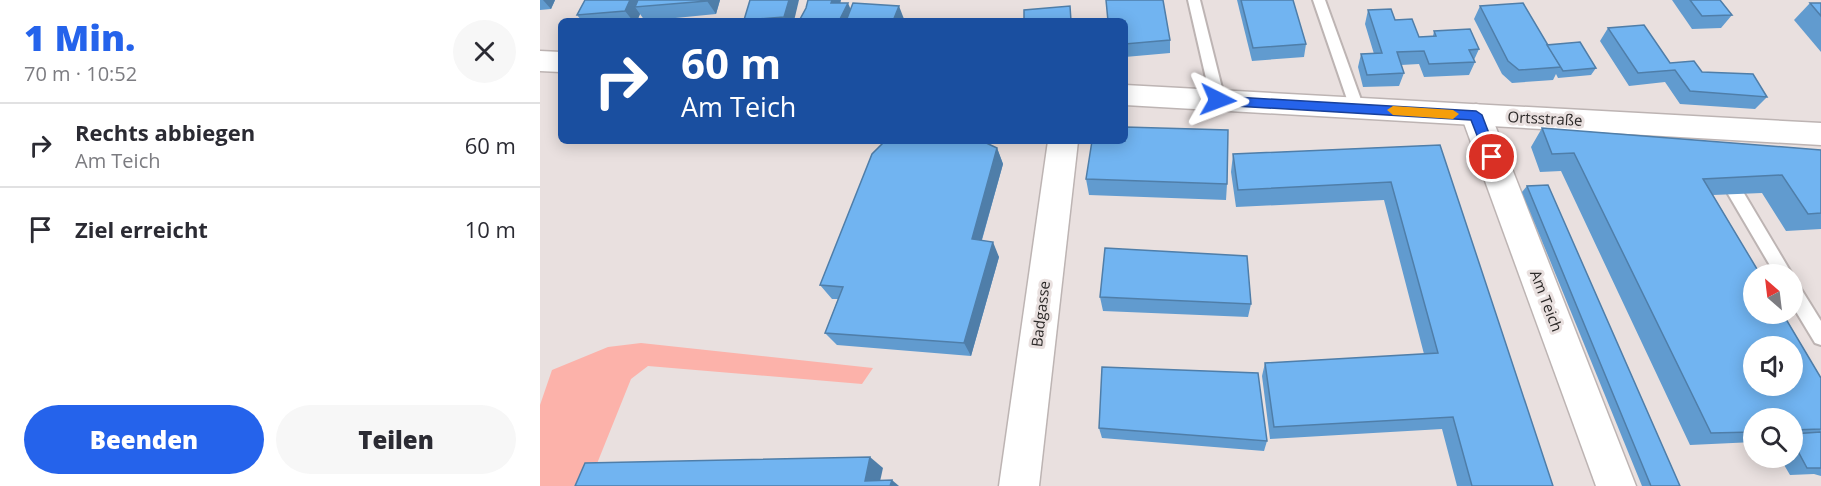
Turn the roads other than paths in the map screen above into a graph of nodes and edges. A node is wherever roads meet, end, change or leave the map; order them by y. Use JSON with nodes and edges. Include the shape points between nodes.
{"nodes":[{"id":1,"x":1194,"y":0,"type":"edge"},
{"id":2,"x":1319,"y":0,"type":"edge"},
{"id":3,"x":540,"y":61,"type":"edge"},
{"id":4,"x":558,"y":62,"type":"edge"},
{"id":5,"x":1128,"y":95,"type":"edge"},
{"id":6,"x":1218,"y":100,"type":"junction"},
{"id":7,"x":1357,"y":108,"type":"junction"},
{"id":8,"x":1476,"y":115,"type":"junction"},
{"id":9,"x":1821,"y":134,"type":"edge"},
{"id":10,"x":1063,"y":144,"type":"edge"},
{"id":11,"x":1736,"y":194,"type":"edge"},
{"id":12,"x":1778,"y":264,"type":"edge"},
{"id":13,"x":1803,"y":307,"type":"edge"},
{"id":14,"x":1821,"y":337,"type":"edge"},
{"id":15,"x":1019,"y":486,"type":"edge"},
{"id":16,"x":1616,"y":486,"type":"edge"}],
"edges":[{"from":1,"to":6,"type":"lane"},
{"from":2,"to":7,"type":"lane"},
{"from":3,"to":4,"type":"street"},
{"from":5,"to":6,"type":"street","name":"Ortsstraße"},
{"from":6,"to":7,"type":"street","name":"Ortsstraße"},
{"from":7,"to":8,"type":"street","name":"Ortsstraße"},
{"from":8,"to":9,"type":"street","name":"Ortsstraße","via":[[1700,136]]},
{"from":8,"to":16,"type":"street","name":"Am Teich"},
{"from":10,"to":15,"type":"street","name":"Badgasse"},
{"from":11,"to":12,"type":"lane"},
{"from":13,"to":14,"type":"lane"}]}
